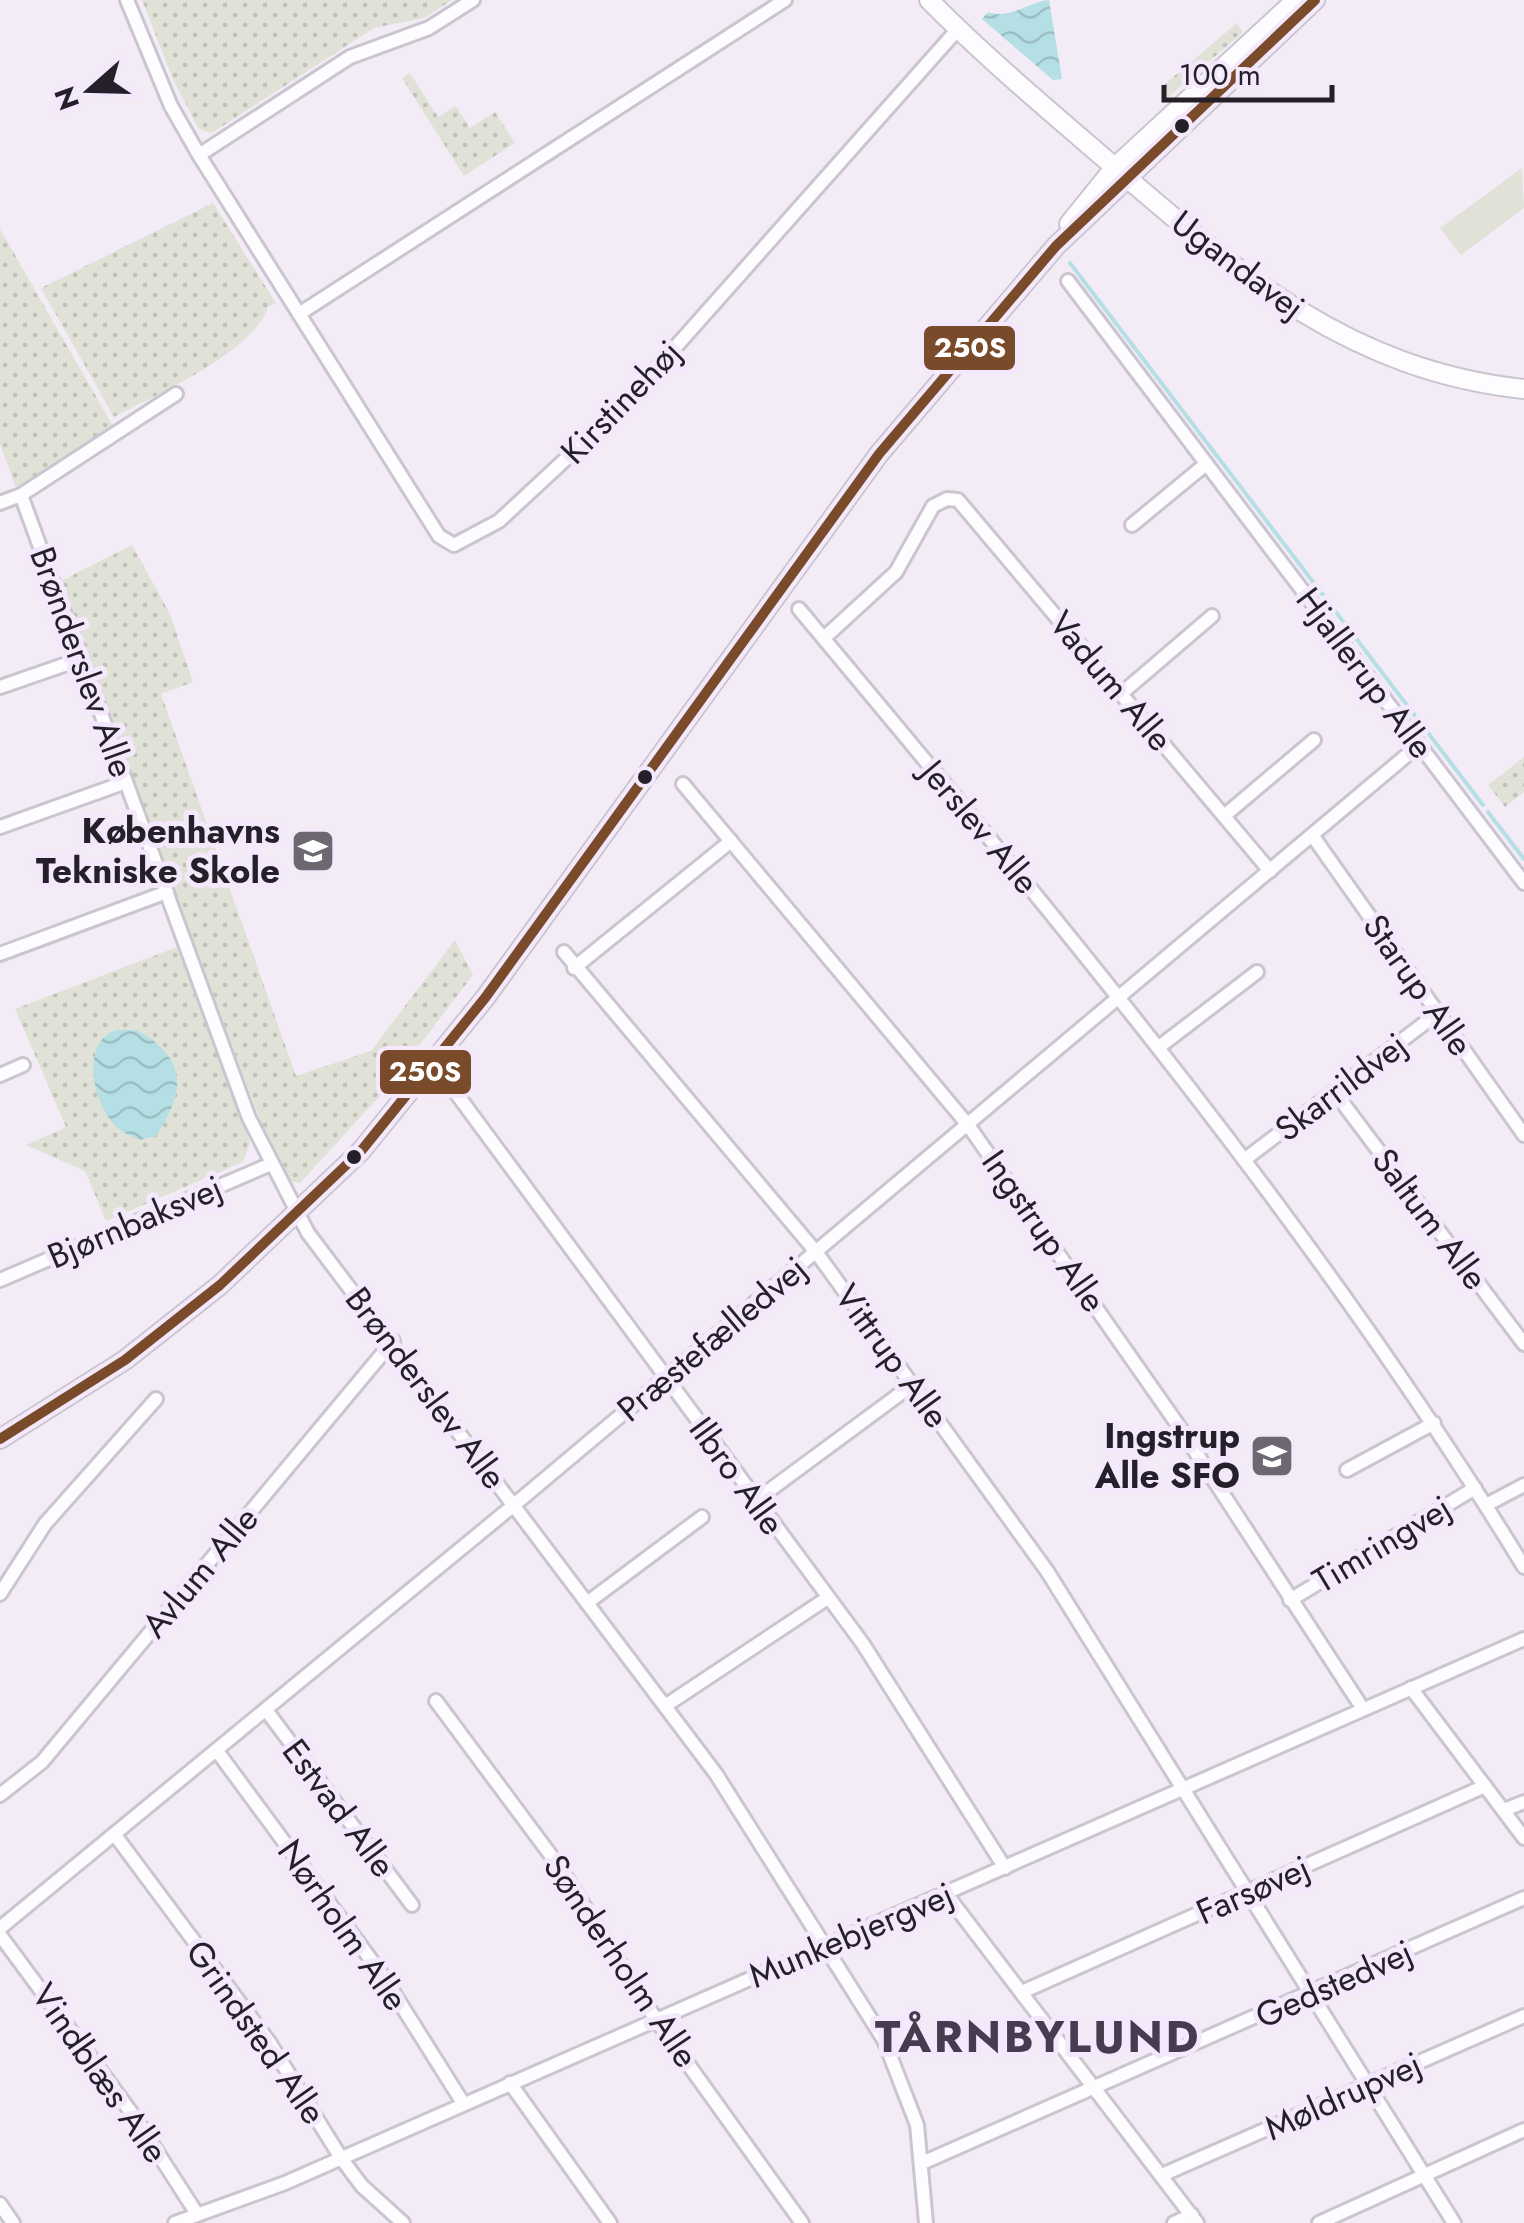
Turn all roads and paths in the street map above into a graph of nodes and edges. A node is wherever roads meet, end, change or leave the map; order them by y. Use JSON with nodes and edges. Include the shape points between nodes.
{"nodes":[{"id":1,"x":127,"y":0,"type":"edge"},
{"id":2,"x":473,"y":0,"type":"edge"},
{"id":3,"x":785,"y":0,"type":"edge"},
{"id":4,"x":929,"y":0,"type":"edge"},
{"id":5,"x":1296,"y":0,"type":"edge"},
{"id":6,"x":1315,"y":0,"type":"edge"},
{"id":7,"x":958,"y":29,"type":"junction"},
{"id":8,"x":199,"y":155,"type":"junction"},
{"id":9,"x":1114,"y":167,"type":"junction"},
{"id":10,"x":1130,"y":180,"type":"junction"},
{"id":11,"x":1056,"y":246,"type":"junction"},
{"id":12,"x":1068,"y":281,"type":"dead end"},
{"id":13,"x":299,"y":314,"type":"junction"},
{"id":14,"x":1524,"y":389,"type":"edge"},
{"id":15,"x":176,"y":394,"type":"dead end"},
{"id":16,"x":1206,"y":464,"type":"junction"},
{"id":17,"x":21,"y":495,"type":"junction"},
{"id":18,"x":0,"y":503,"type":"edge"},
{"id":19,"x":1132,"y":525,"type":"dead end"},
{"id":20,"x":799,"y":609,"type":"dead end"},
{"id":21,"x":1212,"y":616,"type":"dead end"},
{"id":22,"x":824,"y":638,"type":"junction"},
{"id":23,"x":81,"y":659,"type":"junction"},
{"id":24,"x":0,"y":687,"type":"edge"},
{"id":25,"x":1122,"y":694,"type":"junction"},
{"id":26,"x":1314,"y":740,"type":"dead end"},
{"id":27,"x":1419,"y":744,"type":"junction"},
{"id":28,"x":126,"y":782,"type":"junction"},
{"id":29,"x":683,"y":784,"type":"dead end"},
{"id":30,"x":1224,"y":816,"type":"junction"},
{"id":31,"x":0,"y":827,"type":"edge"},
{"id":32,"x":1312,"y":835,"type":"junction"},
{"id":33,"x":731,"y":841,"type":"junction"},
{"id":34,"x":1270,"y":871,"type":"junction"},
{"id":35,"x":1524,"y":883,"type":"edge"},
{"id":36,"x":167,"y":892,"type":"junction"},
{"id":37,"x":564,"y":952,"type":"dead end"},
{"id":38,"x":0,"y":954,"type":"edge"},
{"id":39,"x":574,"y":968,"type":"junction"},
{"id":40,"x":1257,"y":972,"type":"dead end"},
{"id":41,"x":1122,"y":997,"type":"junction"},
{"id":42,"x":1438,"y":1012,"type":"junction"},
{"id":43,"x":1159,"y":1046,"type":"junction"},
{"id":44,"x":23,"y":1066,"type":"dead end"},
{"id":45,"x":0,"y":1075,"type":"edge"},
{"id":46,"x":456,"y":1094,"type":"dead end"},
{"id":47,"x":1336,"y":1094,"type":"junction"},
{"id":48,"x":968,"y":1125,"type":"junction"},
{"id":49,"x":1524,"y":1135,"type":"edge"},
{"id":50,"x":1244,"y":1160,"type":"junction"},
{"id":51,"x":271,"y":1164,"type":"junction"},
{"id":52,"x":296,"y":1212,"type":"junction"},
{"id":53,"x":816,"y":1252,"type":"junction"},
{"id":54,"x":0,"y":1280,"type":"edge"},
{"id":55,"x":392,"y":1342,"type":"junction"},
{"id":56,"x":1524,"y":1344,"type":"edge"},
{"id":57,"x":664,"y":1377,"type":"junction"},
{"id":58,"x":912,"y":1385,"type":"junction"},
{"id":59,"x":156,"y":1399,"type":"dead end"},
{"id":60,"x":1434,"y":1423,"type":"junction"},
{"id":61,"x":0,"y":1439,"type":"edge"},
{"id":62,"x":1347,"y":1470,"type":"dead end"},
{"id":63,"x":1524,"y":1485,"type":"edge"},
{"id":64,"x":1475,"y":1488,"type":"junction"},
{"id":65,"x":755,"y":1502,"type":"junction"},
{"id":66,"x":514,"y":1505,"type":"junction"},
{"id":67,"x":1486,"y":1505,"type":"junction"},
{"id":68,"x":702,"y":1517,"type":"dead end"},
{"id":69,"x":1524,"y":1566,"type":"edge"},
{"id":70,"x":0,"y":1594,"type":"edge"},
{"id":71,"x":826,"y":1599,"type":"junction"},
{"id":72,"x":1290,"y":1600,"type":"junction"},
{"id":73,"x":587,"y":1602,"type":"junction"},
{"id":74,"x":1524,"y":1639,"type":"edge"},
{"id":75,"x":1411,"y":1688,"type":"junction"},
{"id":76,"x":436,"y":1702,"type":"dead end"},
{"id":77,"x":665,"y":1706,"type":"junction"},
{"id":78,"x":1363,"y":1709,"type":"junction"},
{"id":79,"x":266,"y":1710,"type":"junction"},
{"id":80,"x":217,"y":1752,"type":"junction"},
{"id":81,"x":1185,"y":1786,"type":"junction"},
{"id":82,"x":1485,"y":1786,"type":"junction"},
{"id":83,"x":0,"y":1794,"type":"edge"},
{"id":84,"x":1524,"y":1802,"type":"edge"},
{"id":85,"x":1504,"y":1810,"type":"junction"},
{"id":86,"x":115,"y":1835,"type":"junction"},
{"id":87,"x":1524,"y":1838,"type":"edge"},
{"id":88,"x":1006,"y":1868,"type":"junction"},
{"id":89,"x":1249,"y":1892,"type":"junction"},
{"id":90,"x":946,"y":1894,"type":"junction"},
{"id":91,"x":1524,"y":1898,"type":"edge"},
{"id":92,"x":412,"y":1905,"type":"dead end"},
{"id":93,"x":0,"y":1931,"type":"edge"},
{"id":94,"x":825,"y":1947,"type":"junction"},
{"id":95,"x":1022,"y":1992,"type":"junction"},
{"id":96,"x":1312,"y":1994,"type":"junction"},
{"id":97,"x":1524,"y":2016,"type":"edge"},
{"id":98,"x":656,"y":2018,"type":"junction"},
{"id":99,"x":510,"y":2082,"type":"junction"},
{"id":100,"x":1368,"y":2086,"type":"junction"},
{"id":101,"x":1094,"y":2089,"type":"junction"},
{"id":102,"x":462,"y":2103,"type":"junction"},
{"id":103,"x":1524,"y":2130,"type":"edge"},
{"id":104,"x":341,"y":2158,"type":"junction"},
{"id":105,"x":922,"y":2163,"type":"junction"},
{"id":106,"x":1162,"y":2175,"type":"junction"},
{"id":107,"x":1422,"y":2175,"type":"junction"},
{"id":108,"x":0,"y":2204,"type":"edge"},
{"id":109,"x":197,"y":2214,"type":"junction"},
{"id":110,"x":1194,"y":2219,"type":"edge"},
{"id":111,"x":13,"y":2223,"type":"edge"},
{"id":112,"x":176,"y":2223,"type":"edge"},
{"id":113,"x":403,"y":2223,"type":"edge"},
{"id":114,"x":610,"y":2223,"type":"edge"},
{"id":115,"x":802,"y":2223,"type":"edge"},
{"id":116,"x":926,"y":2223,"type":"edge"},
{"id":117,"x":1174,"y":2223,"type":"edge"},
{"id":118,"x":1319,"y":2223,"type":"edge"},
{"id":119,"x":1454,"y":2223,"type":"edge"}],
"edges":[{"from":1,"to":8,"type":"street","name":"Kirstinehøj"},
{"from":2,"to":8,"type":"street","via":[[429,28],[350,57]]},
{"from":3,"to":13,"type":"street"},
{"from":4,"to":7,"type":"main road"},
{"from":5,"to":9,"type":"main road"},
{"from":6,"to":10,"type":"main road"},
{"from":7,"to":9,"type":"main road"},
{"from":7,"to":13,"type":"street","name":"Kirstinehøj","via":[[624,405],[499,521],[460,545],[438,536]]},
{"from":8,"to":13,"type":"street","name":"Kirstinehøj"},
{"from":9,"to":10,"type":"main road"},
{"from":9,"to":11,"type":"main road"},
{"from":10,"to":11,"type":"main road"},
{"from":10,"to":14,"type":"main road","name":"Ugandavej","via":[[1253,284],[1330,331],[1417,366]]},
{"from":11,"to":52,"type":"main road","via":[[879,454],[432,1068],[361,1152]]},
{"from":12,"to":16,"type":"street","name":"Hjallerup Alle"},
{"from":15,"to":17,"type":"street"},
{"from":16,"to":19,"type":"street"},
{"from":16,"to":27,"type":"street","name":"Hjallerup Alle"},
{"from":17,"to":18,"type":"street"},
{"from":17,"to":23,"type":"street","name":"Brønderslev Alle"},
{"from":20,"to":22,"type":"street","name":"Jerslev Alle"},
{"from":21,"to":25,"type":"street"},
{"from":22,"to":25,"type":"street","name":"Vadum Alle","via":[[896,572],[933,506],[947,499],[965,506]]},
{"from":22,"to":41,"type":"street","name":"Jerslev Alle"},
{"from":23,"to":24,"type":"street"},
{"from":23,"to":28,"type":"street","name":"Brønderslev Alle"},
{"from":25,"to":30,"type":"street","name":"Vadum Alle"},
{"from":26,"to":30,"type":"street"},
{"from":27,"to":32,"type":"street","name":"Præstefælledvej"},
{"from":27,"to":35,"type":"street","name":"Hjallerup Alle"},
{"from":28,"to":31,"type":"street"},
{"from":28,"to":36,"type":"street","name":"Brønderslev Alle"},
{"from":29,"to":33,"type":"street","name":"Ingstrup Alle"},
{"from":30,"to":34,"type":"street","name":"Vadum Alle"},
{"from":32,"to":34,"type":"street","name":"Præstefælledvej"},
{"from":32,"to":42,"type":"street","name":"Starup Alle"},
{"from":33,"to":39,"type":"street"},
{"from":33,"to":48,"type":"street","name":"Ingstrup Alle"},
{"from":34,"to":41,"type":"street","name":"Præstefælledvej"},
{"from":36,"to":38,"type":"street"},
{"from":36,"to":51,"type":"street","name":"Brønderslev Alle"},
{"from":37,"to":39,"type":"street","name":"Vittrup Alle"},
{"from":39,"to":53,"type":"street","name":"Vittrup Alle"},
{"from":40,"to":43,"type":"street"},
{"from":41,"to":43,"type":"street","name":"Jerslev Alle"},
{"from":41,"to":48,"type":"street","name":"Præstefælledvej"},
{"from":42,"to":47,"type":"street","name":"Skarrildvej"},
{"from":42,"to":49,"type":"street","name":"Starup Alle"},
{"from":43,"to":50,"type":"street","name":"Jerslev Alle"},
{"from":44,"to":45,"type":"street"},
{"from":46,"to":57,"type":"street","name":"Ilbro Alle"},
{"from":47,"to":50,"type":"street","name":"Skarrildvej"},
{"from":47,"to":56,"type":"street","name":"Saltum Alle"},
{"from":48,"to":53,"type":"street","name":"Præstefælledvej"},
{"from":48,"to":72,"type":"street","name":"Ingstrup Alle","via":[[1178,1425]]},
{"from":50,"to":60,"type":"street","name":"Jerslev Alle"},
{"from":51,"to":52,"type":"street","name":"Brønderslev Alle"},
{"from":51,"to":54,"type":"street","name":"Bjørnbaksvej"},
{"from":52,"to":55,"type":"street","name":"Brønderslev Alle"},
{"from":52,"to":61,"type":"main road","via":[[220,1285],[125,1360]]},
{"from":53,"to":57,"type":"street","name":"Præstefælledvej"},
{"from":53,"to":58,"type":"street","name":"Vittrup Alle"},
{"from":55,"to":66,"type":"street","name":"Brønderslev Alle"},
{"from":55,"to":83,"type":"street","name":"Avlum Alle","via":[[42,1762]]},
{"from":57,"to":65,"type":"street","name":"Ilbro Alle"},
{"from":57,"to":66,"type":"street","name":"Præstefælledvej"},
{"from":58,"to":65,"type":"street"},
{"from":58,"to":81,"type":"street","name":"Vittrup Alle","via":[[1047,1571]]},
{"from":59,"to":70,"type":"street","via":[[45,1524]]},
{"from":60,"to":62,"type":"street"},
{"from":60,"to":64,"type":"street","name":"Jerslev Alle"},
{"from":63,"to":67,"type":"street"},
{"from":64,"to":67,"type":"street","name":"Jerslev Alle"},
{"from":64,"to":72,"type":"street","name":"Timringvej"},
{"from":65,"to":71,"type":"street","name":"Ilbro Alle"},
{"from":66,"to":73,"type":"street","name":"Brønderslev Alle"},
{"from":66,"to":79,"type":"street","name":"Præstefælledvej"},
{"from":67,"to":69,"type":"street","name":"Jerslev Alle"},
{"from":68,"to":73,"type":"street"},
{"from":71,"to":77,"type":"street"},
{"from":71,"to":88,"type":"street","name":"Ilbro Alle","via":[[863,1644]]},
{"from":72,"to":78,"type":"street","name":"Ingstrup Alle"},
{"from":73,"to":77,"type":"street","name":"Brønderslev Alle"},
{"from":74,"to":75,"type":"street","name":"Munkebjergvej"},
{"from":75,"to":78,"type":"street","name":"Munkebjergvej"},
{"from":75,"to":82,"type":"street"},
{"from":76,"to":98,"type":"street","name":"Sønderholm Alle","via":[[558,1865]]},
{"from":77,"to":94,"type":"street","name":"Brønderslev Alle"},
{"from":78,"to":81,"type":"street","name":"Munkebjergvej"},
{"from":79,"to":80,"type":"street","name":"Præstefælledvej"},
{"from":79,"to":92,"type":"street","name":"Estvad Alle"},
{"from":80,"to":86,"type":"street","name":"Præstefælledvej"},
{"from":80,"to":102,"type":"street","name":"Nørholm Alle","via":[[382,1976]]},
{"from":81,"to":88,"type":"street","name":"Munkebjergvej"},
{"from":81,"to":89,"type":"street","name":"Vittrup Alle"},
{"from":82,"to":85,"type":"street"},
{"from":82,"to":89,"type":"street","name":"Farsøvej"},
{"from":84,"to":85,"type":"street"},
{"from":85,"to":87,"type":"street"},
{"from":86,"to":93,"type":"street","name":"Præstefælledvej"},
{"from":86,"to":104,"type":"street","name":"Grindsted Alle","via":[[269,2042]]},
{"from":88,"to":90,"type":"street","name":"Munkebjergvej"},
{"from":89,"to":95,"type":"street","name":"Farsøvej"},
{"from":89,"to":96,"type":"street","name":"Vittrup Alle"},
{"from":90,"to":94,"type":"street","name":"Munkebjergvej"},
{"from":90,"to":95,"type":"street"},
{"from":91,"to":96,"type":"street","name":"Gedstedvej"},
{"from":93,"to":109,"type":"street","name":"Vindblæs Alle"},
{"from":94,"to":98,"type":"street","name":"Munkebjergvej"},
{"from":94,"to":105,"type":"street","name":"Brønderslev Alle","via":[[884,2040],[917,2125]]},
{"from":95,"to":101,"type":"street"},
{"from":96,"to":100,"type":"street","name":"Vittrup Alle"},
{"from":96,"to":101,"type":"street","name":"Gedstedvej"},
{"from":97,"to":100,"type":"street","name":"Møldrupvej"},
{"from":98,"to":99,"type":"street","name":"Munkebjergvej"},
{"from":98,"to":115,"type":"street","name":"Sønderholm Alle"},
{"from":99,"to":102,"type":"street","name":"Munkebjergvej"},
{"from":99,"to":114,"type":"street"},
{"from":100,"to":106,"type":"street","name":"Møldrupvej"},
{"from":100,"to":107,"type":"street","name":"Vittrup Alle"},
{"from":101,"to":105,"type":"street","name":"Gedstedvej"},
{"from":101,"to":106,"type":"street"},
{"from":102,"to":104,"type":"street","name":"Munkebjergvej"},
{"from":103,"to":107,"type":"street"},
{"from":104,"to":109,"type":"street","name":"Munkebjergvej"},
{"from":104,"to":113,"type":"street","name":"Grindsted Alle"},
{"from":105,"to":116,"type":"street","name":"Brønderslev Alle"},
{"from":106,"to":110,"type":"street"},
{"from":107,"to":118,"type":"street"},
{"from":107,"to":119,"type":"street","name":"Vittrup Alle"},
{"from":108,"to":111,"type":"street"},
{"from":109,"to":112,"type":"street","name":"Munkebjergvej"},
{"from":110,"to":117,"type":"street"}]}
